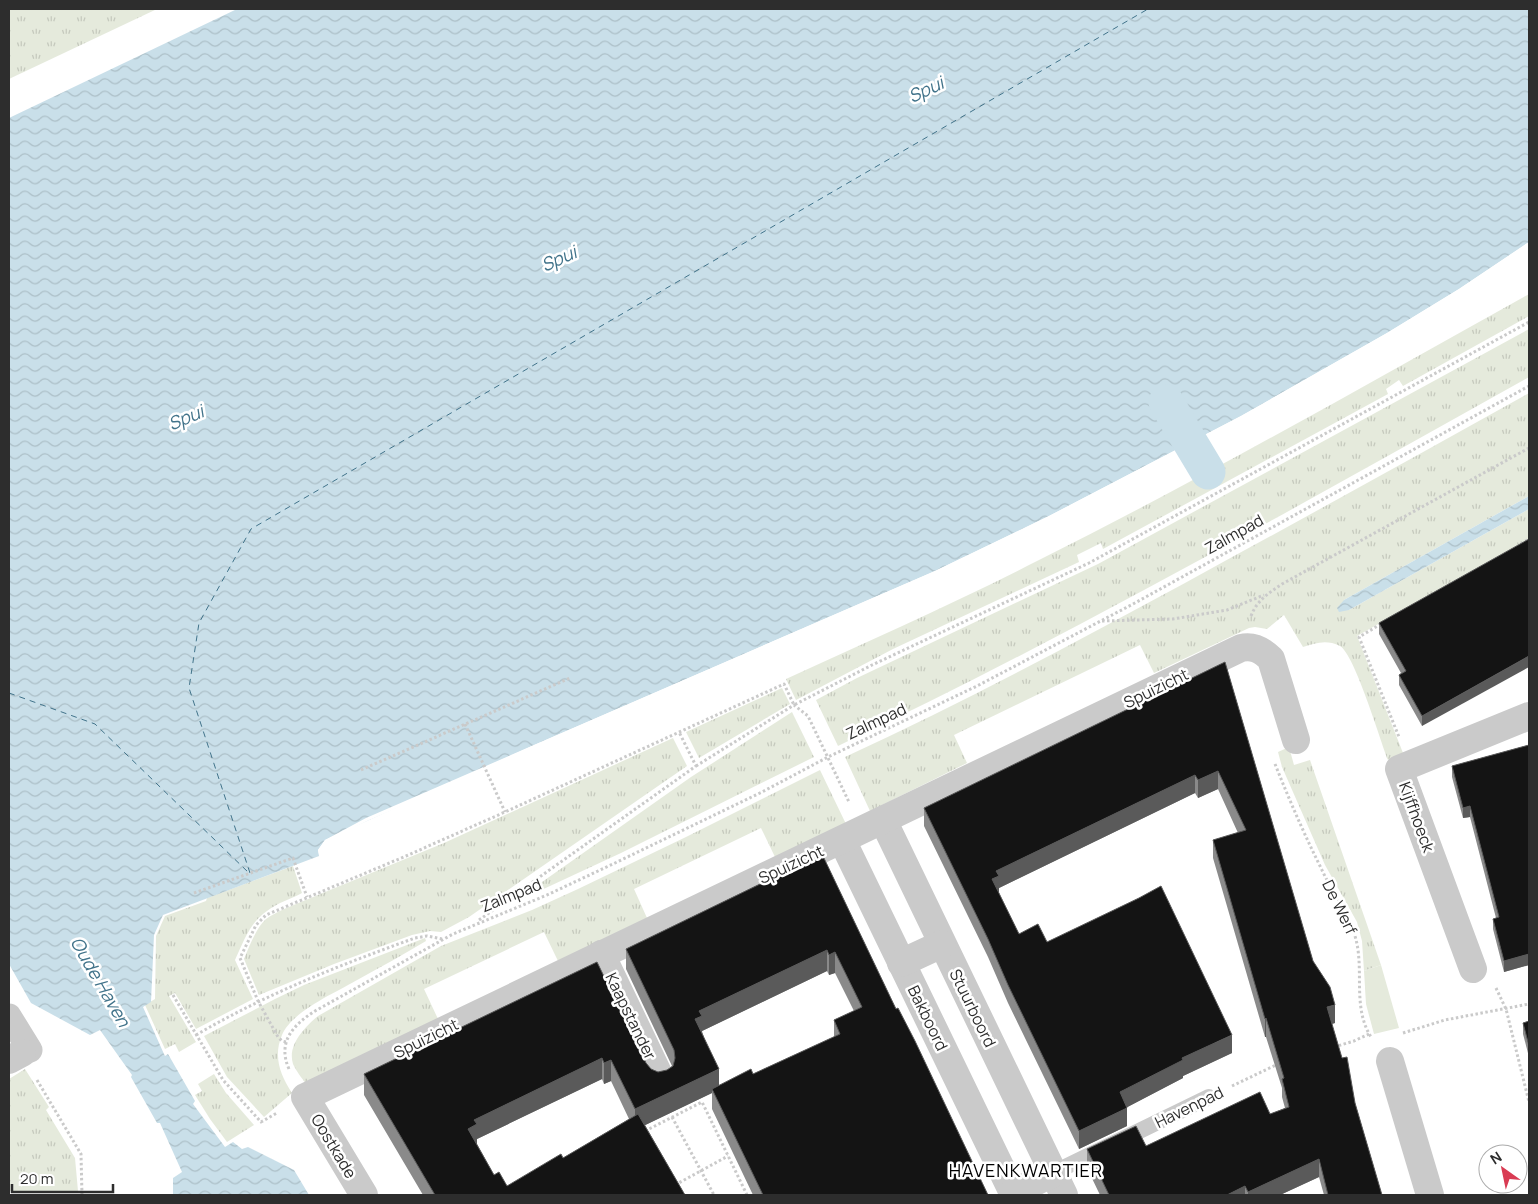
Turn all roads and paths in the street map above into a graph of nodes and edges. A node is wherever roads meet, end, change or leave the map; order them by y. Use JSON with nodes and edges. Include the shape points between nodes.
{"nodes":[{"id":1,"x":1529,"y":322,"type":"edge"},
{"id":2,"x":1529,"y":386,"type":"edge"},
{"id":3,"x":1529,"y":448,"type":"edge"},
{"id":4,"x":1529,"y":539,"type":"edge"},
{"id":5,"x":1521,"y":544,"type":"edge"},
{"id":6,"x":1270,"y":592,"type":"junction"},
{"id":7,"x":1101,"y":621,"type":"junction"},
{"id":8,"x":1250,"y":622,"type":"dead end"},
{"id":9,"x":1384,"y":622,"type":"edge"},
{"id":10,"x":570,"y":678,"type":"dead end"},
{"id":11,"x":794,"y":705,"type":"junction"},
{"id":12,"x":1529,"y":716,"type":"edge"},
{"id":13,"x":465,"y":724,"type":"junction"},
{"id":14,"x":679,"y":732,"type":"junction"},
{"id":15,"x":1296,"y":740,"type":"joint"},
{"id":16,"x":828,"y":757,"type":"junction"},
{"id":17,"x":1410,"y":764,"type":"junction"},
{"id":18,"x":696,"y":766,"type":"junction"},
{"id":19,"x":361,"y":770,"type":"dead end"},
{"id":20,"x":853,"y":811,"type":"dead end"},
{"id":21,"x":505,"y":812,"type":"junction"},
{"id":22,"x":883,"y":820,"type":"junction"},
{"id":23,"x":842,"y":840,"type":"junction"},
{"id":24,"x":194,"y":893,"type":"dead end"},
{"id":25,"x":307,"y":897,"type":"junction"},
{"id":26,"x":473,"y":924,"type":"junction"},
{"id":27,"x":442,"y":939,"type":"junction"},
{"id":28,"x":942,"y":944,"type":"junction"},
{"id":29,"x":601,"y":954,"type":"junction"},
{"id":30,"x":901,"y":963,"type":"junction"},
{"id":31,"x":1474,"y":969,"type":"joint"},
{"id":32,"x":173,"y":995,"type":"dead end"},
{"id":33,"x":258,"y":1001,"type":"junction"},
{"id":34,"x":1529,"y":1004,"type":"edge"},
{"id":35,"x":1506,"y":1009,"type":"junction"},
{"id":36,"x":9,"y":1016,"type":"edge"},
{"id":37,"x":1369,"y":1034,"type":"junction"},
{"id":38,"x":196,"y":1035,"type":"junction"},
{"id":39,"x":286,"y":1042,"type":"junction"},
{"id":40,"x":1331,"y":1048,"type":"edge"},
{"id":41,"x":1385,"y":1054,"type":"junction"},
{"id":42,"x":15,"y":1057,"type":"edge"},
{"id":43,"x":1284,"y":1062,"type":"edge"},
{"id":44,"x":36,"y":1077,"type":"dead end"},
{"id":45,"x":660,"y":1077,"type":"edge"},
{"id":46,"x":305,"y":1097,"type":"junction"},
{"id":47,"x":1209,"y":1098,"type":"joint"},
{"id":48,"x":1529,"y":1102,"type":"edge"},
{"id":49,"x":675,"y":1106,"type":"edge"},
{"id":50,"x":678,"y":1114,"type":"junction"},
{"id":51,"x":672,"y":1117,"type":"junction"},
{"id":52,"x":258,"y":1118,"type":"dead end"},
{"id":53,"x":643,"y":1132,"type":"edge"},
{"id":54,"x":728,"y":1156,"type":"junction"},
{"id":55,"x":701,"y":1171,"type":"junction"},
{"id":56,"x":670,"y":1178,"type":"edge"},
{"id":57,"x":1059,"y":1184,"type":"edge"},
{"id":58,"x":674,"y":1186,"type":"junction"},
{"id":59,"x":677,"y":1190,"type":"edge"},
{"id":60,"x":1013,"y":1194,"type":"edge"},
{"id":61,"x":82,"y":1195,"type":"edge"},
{"id":62,"x":364,"y":1195,"type":"edge"},
{"id":63,"x":714,"y":1195,"type":"edge"},
{"id":64,"x":747,"y":1195,"type":"edge"},
{"id":65,"x":1430,"y":1195,"type":"edge"}],
"edges":[{"from":1,"to":11,"type":"path","via":[[1089,563]]},
{"from":2,"to":7,"type":"path","name":"Zalmpad"},
{"from":3,"to":6,"type":"path"},
{"from":4,"to":5,"type":"path"},
{"from":6,"to":7,"type":"path","via":[[1227,610],[1182,618]]},
{"from":6,"to":8,"type":"path","via":[[1256,606]]},
{"from":7,"to":16,"type":"path","name":"Zalmpad","via":[[947,701]]},
{"from":9,"to":17,"type":"path","via":[[1359,637]]},
{"from":10,"to":13,"type":"path"},
{"from":11,"to":14,"type":"path","via":[[784,684]]},
{"from":11,"to":16,"type":"path","via":[[808,716]]},
{"from":11,"to":18,"type":"path"},
{"from":12,"to":17,"type":"street","name":"Kijffhoeck"},
{"from":13,"to":19,"type":"path"},
{"from":13,"to":21,"type":"path"},
{"from":14,"to":18,"type":"path"},
{"from":14,"to":21,"type":"path"},
{"from":15,"to":22,"type":"street","name":"Spuizicht","via":[[1271,659],[1249,646]]},
{"from":15,"to":37,"type":"path","name":"De Werf","via":[[1270,751],[1313,853],[1353,931],[1360,1006]]},
{"from":16,"to":20,"type":"path"},
{"from":16,"to":26,"type":"path","name":"Zalmpad","via":[[606,868]]},
{"from":17,"to":31,"type":"street","name":"Kijffhoeck","via":[[1399,768]]},
{"from":18,"to":26,"type":"path"},
{"from":21,"to":25,"type":"path"},
{"from":22,"to":23,"type":"street","name":"Spuizicht"},
{"from":22,"to":28,"type":"street","name":"Stuurboord"},
{"from":23,"to":29,"type":"street","name":"Spuizicht"},
{"from":23,"to":30,"type":"street","name":"Bakboord"},
{"from":24,"to":25,"type":"path","via":[[293,858]]},
{"from":25,"to":33,"type":"path","via":[[266,914],[256,925],[241,955],[240,962]]},
{"from":26,"to":27,"type":"path","name":"Zalmpad"},
{"from":27,"to":33,"type":"path","via":[[416,938]]},
{"from":27,"to":39,"type":"path","name":"Zalmpad","via":[[308,1015]]},
{"from":28,"to":30,"type":"street"},
{"from":28,"to":57,"type":"street","name":"Stuurboord"},
{"from":29,"to":45,"type":"street","name":"Kaapstander"},
{"from":29,"to":46,"type":"street","name":"Spuizicht"},
{"from":30,"to":60,"type":"street","name":"Bakboord"},
{"from":31,"to":35,"type":"path","via":[[1486,965]]},
{"from":32,"to":38,"type":"path"},
{"from":33,"to":38,"type":"path"},
{"from":33,"to":39,"type":"path","via":[[278,1037]]},
{"from":34,"to":35,"type":"path"},
{"from":35,"to":41,"type":"path","via":[[1428,1024],[1402,1034]]},
{"from":35,"to":48,"type":"path"},
{"from":36,"to":42,"type":"street","via":[[30,1050]]},
{"from":37,"to":40,"type":"path"},
{"from":37,"to":41,"type":"path","name":"De Werf"},
{"from":38,"to":52,"type":"path","via":[[227,1085]]},
{"from":39,"to":46,"type":"path","via":[[286,1060]]},
{"from":41,"to":65,"type":"street"},
{"from":43,"to":47,"type":"path","name":"Havenpad"},
{"from":44,"to":61,"type":"path","via":[[81,1154]]},
{"from":46,"to":62,"type":"street","name":"Oostkade"},
{"from":47,"to":57,"type":"lane","name":"Havenpad"},
{"from":49,"to":50,"type":"path"},
{"from":50,"to":51,"type":"path"},
{"from":50,"to":54,"type":"path","via":[[702,1102]]},
{"from":51,"to":53,"type":"path"},
{"from":51,"to":55,"type":"path"},
{"from":54,"to":55,"type":"path"},
{"from":54,"to":64,"type":"path"},
{"from":55,"to":58,"type":"path"},
{"from":55,"to":63,"type":"path"},
{"from":56,"to":58,"type":"path"},
{"from":57,"to":60,"type":"street","name":"Havenpad"},
{"from":58,"to":59,"type":"path"}]}
